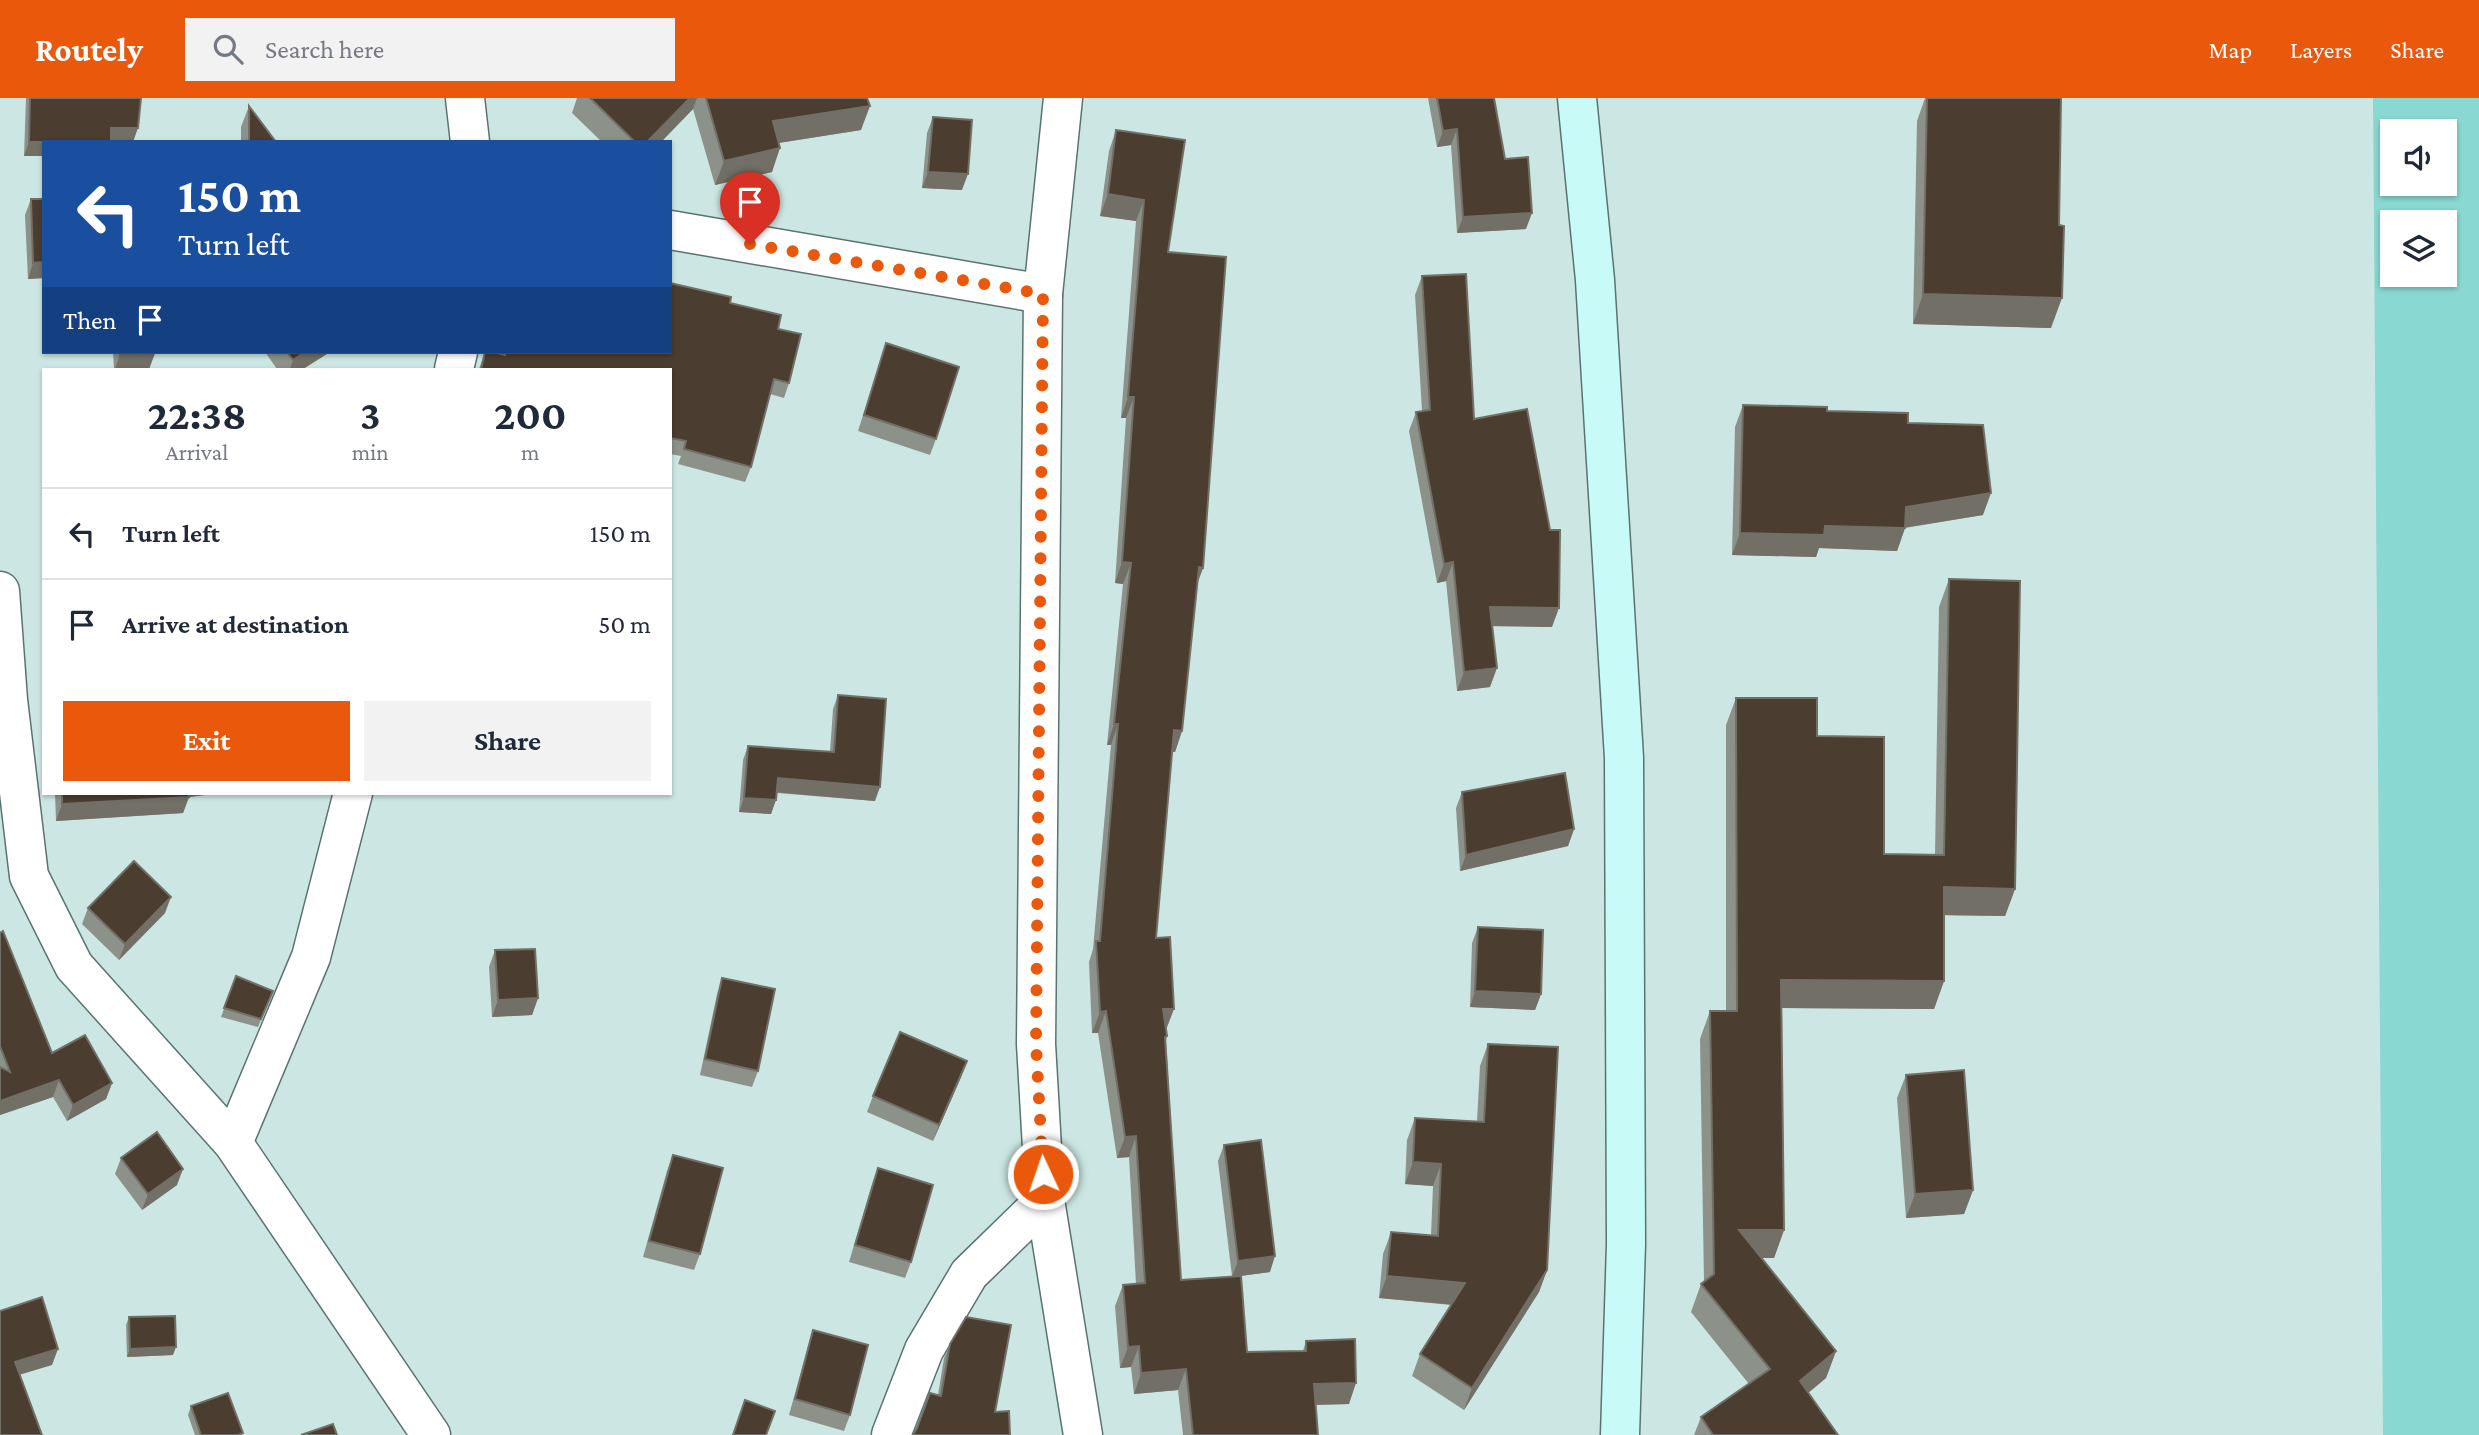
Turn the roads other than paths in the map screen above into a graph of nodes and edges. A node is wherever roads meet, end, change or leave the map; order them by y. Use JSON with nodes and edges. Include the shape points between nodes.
{"nodes":[{"id":1,"x":465,"y":98,"type":"edge"},
{"id":2,"x":1063,"y":98,"type":"edge"},
{"id":3,"x":1577,"y":98,"type":"edge"},
{"id":4,"x":470,"y":140,"type":"edge"},
{"id":5,"x":672,"y":230,"type":"edge"},
{"id":6,"x":1043,"y":294,"type":"junction"},
{"id":7,"x":0,"y":591,"type":"edge"},
{"id":8,"x":352,"y":795,"type":"edge"},
{"id":9,"x":233,"y":1143,"type":"junction"},
{"id":10,"x":1045,"y":1200,"type":"junction"},
{"id":11,"x":431,"y":1435,"type":"edge"},
{"id":12,"x":891,"y":1435,"type":"edge"},
{"id":13,"x":1083,"y":1435,"type":"edge"},
{"id":14,"x":1620,"y":1435,"type":"edge"}],
"edges":[{"from":1,"to":4,"type":"street"},
{"from":2,"to":6,"type":"street"},
{"from":3,"to":14,"type":"street","via":[[1595,280],[1624,758],[1626,1244]]},
{"from":5,"to":6,"type":"street"},
{"from":6,"to":10,"type":"street","via":[[1036,1044]]},
{"from":7,"to":9,"type":"street","via":[[29,876],[74,966]]},
{"from":8,"to":9,"type":"street","via":[[311,957]]},
{"from":9,"to":11,"type":"street"},
{"from":10,"to":12,"type":"street","via":[[969,1274],[924,1350]]},
{"from":10,"to":13,"type":"street"}]}
